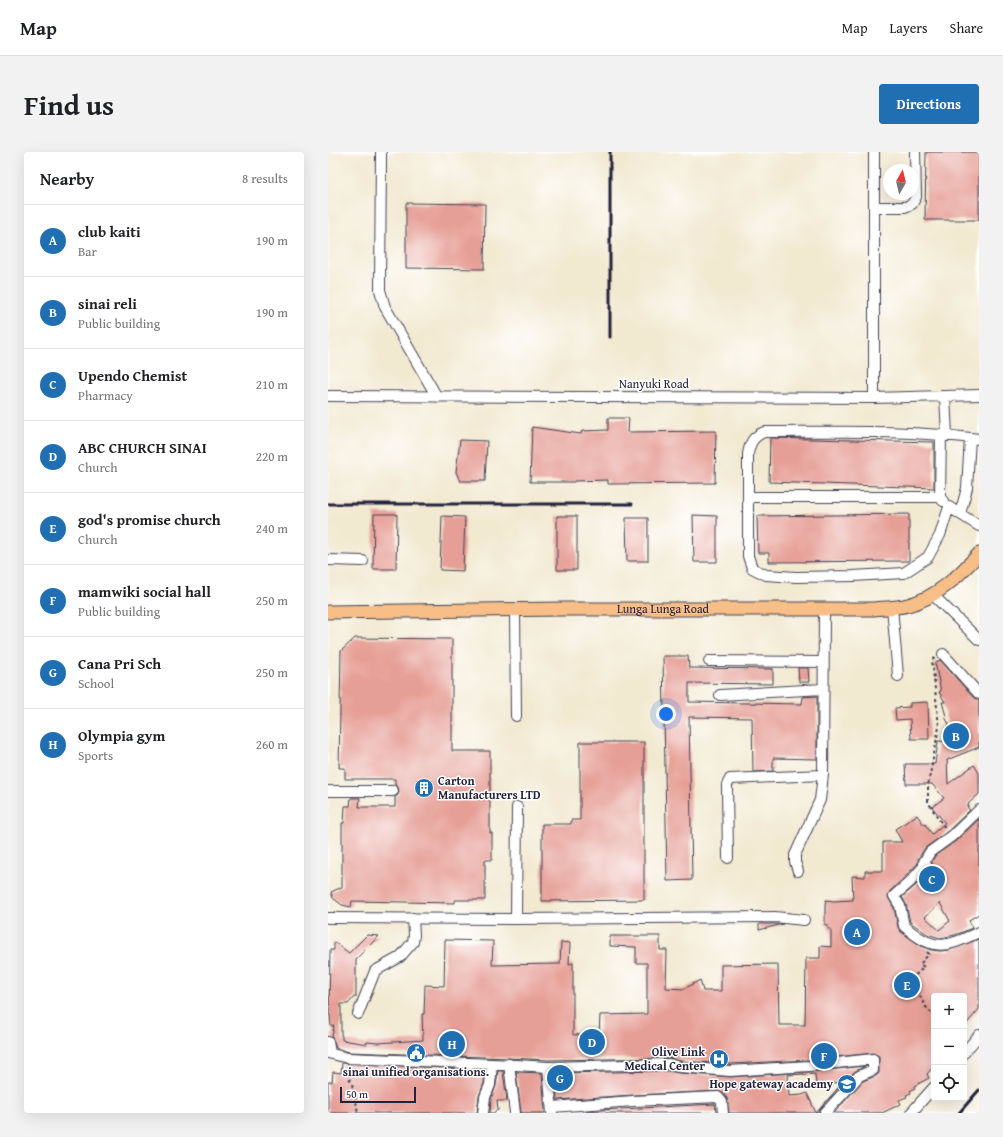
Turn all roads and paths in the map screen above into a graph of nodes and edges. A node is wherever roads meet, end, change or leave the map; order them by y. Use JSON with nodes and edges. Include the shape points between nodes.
{"nodes":[{"id":1,"x":381,"y":152,"type":"edge"},
{"id":2,"x":874,"y":152,"type":"edge"},
{"id":3,"x":915,"y":152,"type":"edge"},
{"id":4,"x":874,"y":207,"type":"junction"},
{"id":5,"x":328,"y":396,"type":"edge"},
{"id":6,"x":945,"y":396,"type":"junction"},
{"id":7,"x":979,"y":396,"type":"edge"},
{"id":8,"x":437,"y":397,"type":"junction"},
{"id":9,"x":874,"y":398,"type":"junction"},
{"id":10,"x":944,"y":435,"type":"junction"},
{"id":11,"x":974,"y":438,"type":"edge"},
{"id":12,"x":748,"y":497,"type":"junction"},
{"id":13,"x":940,"y":497,"type":"junction"},
{"id":14,"x":949,"y":507,"type":"junction"},
{"id":15,"x":960,"y":514,"type":"junction"},
{"id":16,"x":979,"y":526,"type":"edge"},
{"id":17,"x":979,"y":554,"type":"edge"},
{"id":18,"x":328,"y":560,"type":"edge"},
{"id":19,"x":363,"y":561,"type":"dead end"},
{"id":20,"x":933,"y":596,"type":"junction"},
{"id":21,"x":892,"y":607,"type":"junction"},
{"id":22,"x":824,"y":609,"type":"junction"},
{"id":23,"x":515,"y":610,"type":"junction"},
{"id":24,"x":328,"y":612,"type":"edge"},
{"id":25,"x":979,"y":640,"type":"edge"},
{"id":26,"x":943,"y":654,"type":"joint"},
{"id":27,"x":708,"y":661,"type":"dead end"},
{"id":28,"x":823,"y":662,"type":"junction"},
{"id":29,"x":898,"y":676,"type":"dead end"},
{"id":30,"x":823,"y":689,"type":"junction"},
{"id":31,"x":979,"y":694,"type":"edge"},
{"id":32,"x":720,"y":695,"type":"dead end"},
{"id":33,"x":516,"y":716,"type":"dead end"},
{"id":34,"x":823,"y":775,"type":"junction"},
{"id":35,"x":328,"y":791,"type":"edge"},
{"id":36,"x":393,"y":791,"type":"dead end"},
{"id":37,"x":518,"y":807,"type":"dead end"},
{"id":38,"x":979,"y":810,"type":"edge"},
{"id":39,"x":952,"y":836,"type":"junction"},
{"id":40,"x":728,"y":858,"type":"dead end"},
{"id":41,"x":798,"y":871,"type":"dead end"},
{"id":42,"x":328,"y":918,"type":"edge"},
{"id":43,"x":413,"y":918,"type":"junction"},
{"id":44,"x":516,"y":919,"type":"junction"},
{"id":45,"x":804,"y":920,"type":"dead end"},
{"id":46,"x":979,"y":932,"type":"edge"},
{"id":47,"x":920,"y":938,"type":"junction"},
{"id":48,"x":931,"y":1013,"type":"edge"},
{"id":49,"x":358,"y":1014,"type":"dead end"},
{"id":50,"x":979,"y":1035,"type":"edge"},
{"id":51,"x":328,"y":1042,"type":"edge"},
{"id":52,"x":967,"y":1049,"type":"edge"},
{"id":53,"x":329,"y":1053,"type":"edge"},
{"id":54,"x":348,"y":1058,"type":"junction"},
{"id":55,"x":492,"y":1064,"type":"junction"},
{"id":56,"x":510,"y":1064,"type":"junction"},
{"id":57,"x":548,"y":1068,"type":"junction"},
{"id":58,"x":931,"y":1090,"type":"edge"},
{"id":59,"x":552,"y":1110,"type":"edge"},
{"id":60,"x":358,"y":1113,"type":"edge"},
{"id":61,"x":483,"y":1113,"type":"edge"},
{"id":62,"x":515,"y":1113,"type":"edge"},
{"id":63,"x":722,"y":1113,"type":"edge"},
{"id":64,"x":826,"y":1113,"type":"edge"},
{"id":65,"x":911,"y":1113,"type":"edge"}],
"edges":[{"from":1,"to":8,"type":"street","via":[[380,290],[385,307]]},
{"from":2,"to":4,"type":"street"},
{"from":3,"to":4,"type":"street","via":[[916,197],[912,204],[905,207]]},
{"from":4,"to":9,"type":"street"},
{"from":5,"to":8,"type":"street","name":"Nanyuki Road"},
{"from":6,"to":7,"type":"street","name":"Nanyuki Road"},
{"from":6,"to":9,"type":"street","name":"Nanyuki Road"},
{"from":6,"to":10,"type":"street"},
{"from":8,"to":9,"type":"street","name":"Nanyuki Road"},
{"from":10,"to":11,"type":"street"},
{"from":10,"to":12,"type":"street","via":[[909,432],[764,432],[750,443]]},
{"from":10,"to":13,"type":"street"},
{"from":11,"to":15,"type":"street"},
{"from":12,"to":13,"type":"street"},
{"from":12,"to":14,"type":"street","via":[[748,556],[752,568],[766,575],[796,577],[904,572],[928,557],[940,535]]},
{"from":13,"to":14,"type":"street"},
{"from":14,"to":15,"type":"street"},
{"from":15,"to":16,"type":"street"},
{"from":17,"to":20,"type":"main road","name":"Lunga Lunga Road","via":[[955,579]]},
{"from":18,"to":19,"type":"street"},
{"from":20,"to":21,"type":"main road","name":"Lunga Lunga Road"},
{"from":20,"to":25,"type":"street"},
{"from":21,"to":22,"type":"main road","name":"Lunga Lunga Road"},
{"from":21,"to":29,"type":"street"},
{"from":22,"to":23,"type":"main road","name":"Lunga Lunga Road"},
{"from":22,"to":28,"type":"street"},
{"from":23,"to":24,"type":"main road","name":"Lunga Lunga Road"},
{"from":23,"to":33,"type":"street"},
{"from":26,"to":31,"type":"street"},
{"from":26,"to":39,"type":"path","via":[[932,660],[939,727],[928,785],[928,802]]},
{"from":27,"to":28,"type":"street"},
{"from":28,"to":30,"type":"street"},
{"from":30,"to":32,"type":"street"},
{"from":30,"to":34,"type":"street"},
{"from":34,"to":40,"type":"street","via":[[730,779],[727,785]]},
{"from":34,"to":41,"type":"street","via":[[820,800],[795,855]]},
{"from":35,"to":36,"type":"street"},
{"from":37,"to":44,"type":"street"},
{"from":38,"to":39,"type":"street"},
{"from":39,"to":47,"type":"street","via":[[930,852],[924,862],[926,864],[894,896],[900,906],[904,926]]},
{"from":42,"to":43,"type":"street"},
{"from":43,"to":44,"type":"street"},
{"from":43,"to":49,"type":"street","via":[[413,942],[400,957],[375,971]]},
{"from":44,"to":45,"type":"street","via":[[775,917]]},
{"from":46,"to":47,"type":"street","via":[[957,942],[942,945]]},
{"from":47,"to":48,"type":"path","via":[[920,944],[929,954],[920,964],[924,967],[909,981]]},
{"from":50,"to":52,"type":"street"},
{"from":51,"to":53,"type":"street"},
{"from":53,"to":54,"type":"street"},
{"from":54,"to":55,"type":"street"},
{"from":54,"to":60,"type":"path","via":[[349,1078]]},
{"from":55,"to":56,"type":"street"},
{"from":55,"to":61,"type":"street"},
{"from":56,"to":57,"type":"street"},
{"from":56,"to":62,"type":"street"},
{"from":57,"to":59,"type":"street"},
{"from":57,"to":64,"type":"street","via":[[669,1064],[730,1071],[873,1059],[873,1070],[859,1076]]},
{"from":58,"to":65,"type":"street"},
{"from":59,"to":63,"type":"street","via":[[633,1101],[718,1098],[722,1102]]}]}
